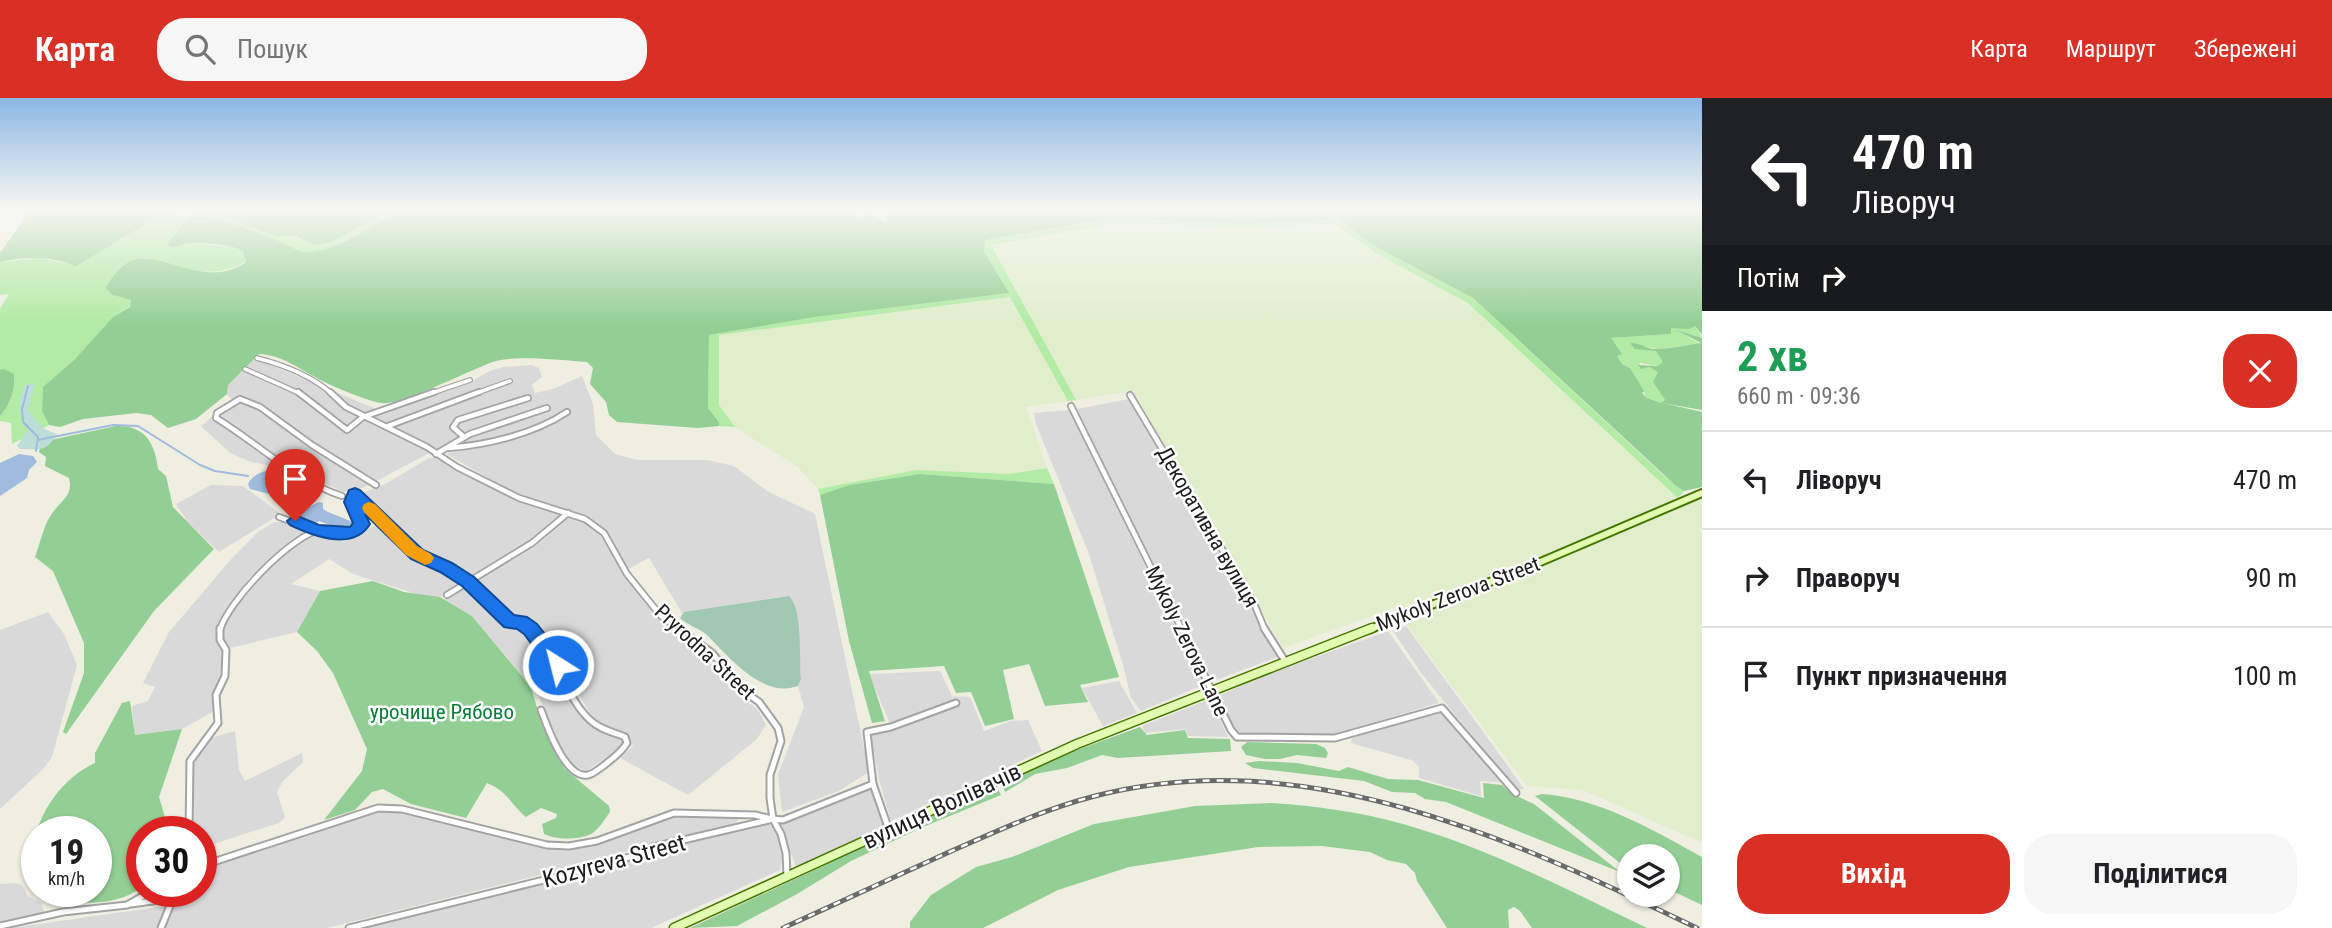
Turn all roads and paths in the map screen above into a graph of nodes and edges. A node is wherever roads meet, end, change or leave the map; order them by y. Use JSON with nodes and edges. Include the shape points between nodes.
{"nodes":[{"id":1,"x":257,"y":358,"type":"dead end"},
{"id":2,"x":245,"y":369,"type":"dead end"},
{"id":3,"x":470,"y":380,"type":"dead end"},
{"id":4,"x":510,"y":381,"type":"dead end"},
{"id":5,"x":1130,"y":395,"type":"dead end"},
{"id":6,"x":528,"y":398,"type":"dead end"},
{"id":7,"x":1070,"y":406,"type":"dead end"},
{"id":8,"x":547,"y":408,"type":"dead end"},
{"id":9,"x":382,"y":409,"type":"junction"},
{"id":10,"x":567,"y":412,"type":"dead end"},
{"id":11,"x":363,"y":417,"type":"junction"},
{"id":12,"x":378,"y":422,"type":"junction"},
{"id":13,"x":387,"y":427,"type":"junction"},
{"id":14,"x":464,"y":437,"type":"junction"},
{"id":15,"x":448,"y":447,"type":"junction"},
{"id":16,"x":435,"y":454,"type":"junction"},
{"id":17,"x":376,"y":485,"type":"dead end"},
{"id":18,"x":1702,"y":493,"type":"edge"},
{"id":19,"x":342,"y":496,"type":"dead end"},
{"id":20,"x":569,"y":513,"type":"junction"},
{"id":21,"x":279,"y":517,"type":"dead end"},
{"id":22,"x":317,"y":531,"type":"junction"},
{"id":23,"x":468,"y":582,"type":"junction"},
{"id":24,"x":447,"y":595,"type":"dead end"},
{"id":25,"x":1284,"y":661,"type":"junction"},
{"id":26,"x":1212,"y":690,"type":"junction"},
{"id":27,"x":956,"y":704,"type":"dead end"},
{"id":28,"x":541,"y":710,"type":"dead end"},
{"id":29,"x":873,"y":784,"type":"junction"},
{"id":30,"x":1516,"y":793,"type":"dead end"},
{"id":31,"x":189,"y":816,"type":"edge"},
{"id":32,"x":773,"y":819,"type":"junction"},
{"id":33,"x":889,"y":831,"type":"junction"},
{"id":34,"x":217,"y":861,"type":"edge"},
{"id":35,"x":788,"y":877,"type":"junction"},
{"id":36,"x":126,"y":905,"type":"edge"},
{"id":37,"x":170,"y":907,"type":"edge"},
{"id":38,"x":0,"y":926,"type":"edge"},
{"id":39,"x":161,"y":928,"type":"edge"},
{"id":40,"x":349,"y":928,"type":"edge"},
{"id":41,"x":674,"y":928,"type":"edge"}],
"edges":[{"from":1,"to":11,"type":"street","via":[[320,383]]},
{"from":2,"to":11,"type":"street","via":[[298,392],[347,430]]},
{"from":3,"to":9,"type":"street"},
{"from":4,"to":13,"type":"street"},
{"from":5,"to":25,"type":"street","name":"Декоративна вулиця"},
{"from":6,"to":14,"type":"street","via":[[458,420],[453,427]]},
{"from":7,"to":26,"type":"street","name":"Mykoly Zerova Lane"},
{"from":8,"to":14,"type":"street"},
{"from":9,"to":11,"type":"street"},
{"from":9,"to":12,"type":"street"},
{"from":10,"to":15,"type":"street","via":[[496,440],[467,448]]},
{"from":11,"to":12,"type":"street","name":"Pryrodna Street"},
{"from":12,"to":13,"type":"street","name":"Pryrodna Street"},
{"from":13,"to":16,"type":"street","name":"Pryrodna Street"},
{"from":14,"to":15,"type":"street"},
{"from":15,"to":16,"type":"street"},
{"from":16,"to":20,"type":"street","name":"Pryrodna Street","via":[[519,498]]},
{"from":17,"to":19,"type":"street","via":[[260,407],[240,399],[217,413],[216,418],[281,465]]},
{"from":18,"to":25,"type":"street","name":"Mykoly Zerova Street","via":[[1538,563]]},
{"from":20,"to":23,"type":"street","via":[[532,543]]},
{"from":20,"to":32,"type":"street","name":"Pryrodna Street","via":[[604,533],[627,574],[661,616],[704,645],[770,715],[781,741],[770,775]]},
{"from":21,"to":22,"type":"street"},
{"from":22,"to":23,"type":"street","via":[[349,534],[360,529],[352,502],[355,494],[417,555]]},
{"from":22,"to":31,"type":"street","via":[[266,566],[229,608],[219,628],[226,650],[225,676],[216,695],[218,723],[190,761]]},
{"from":23,"to":24,"type":"street"},
{"from":23,"to":28,"type":"street","via":[[510,622],[531,629],[568,681],[587,718],[625,737],[627,743],[605,765],[588,775],[579,774],[562,758]]},
{"from":25,"to":26,"type":"street","name":"Mykoly Zerova Street"},
{"from":26,"to":30,"type":"street","name":"Mykoly Zerova Lane","via":[[1231,730],[1245,739],[1335,738],[1442,708]]},
{"from":26,"to":33,"type":"street","name":"вулиця Волівачів","via":[[1077,744]]},
{"from":27,"to":29,"type":"street","via":[[867,732]]},
{"from":29,"to":32,"type":"street","name":"Kozyreva Street","via":[[783,820]]},
{"from":29,"to":33,"type":"street"},
{"from":32,"to":34,"type":"street","via":[[674,813],[597,841],[569,846],[547,845],[402,809],[378,808]]},
{"from":32,"to":35,"type":"street","name":"Pryrodna Street","via":[[781,834]]},
{"from":32,"to":40,"type":"street","name":"Kozyreva Street"},
{"from":33,"to":35,"type":"street","name":"вулиця Волівачів"},
{"from":35,"to":41,"type":"street","name":"вулиця Волівачів"},
{"from":36,"to":38,"type":"street","via":[[63,912]]},
{"from":37,"to":39,"type":"street"}]}
